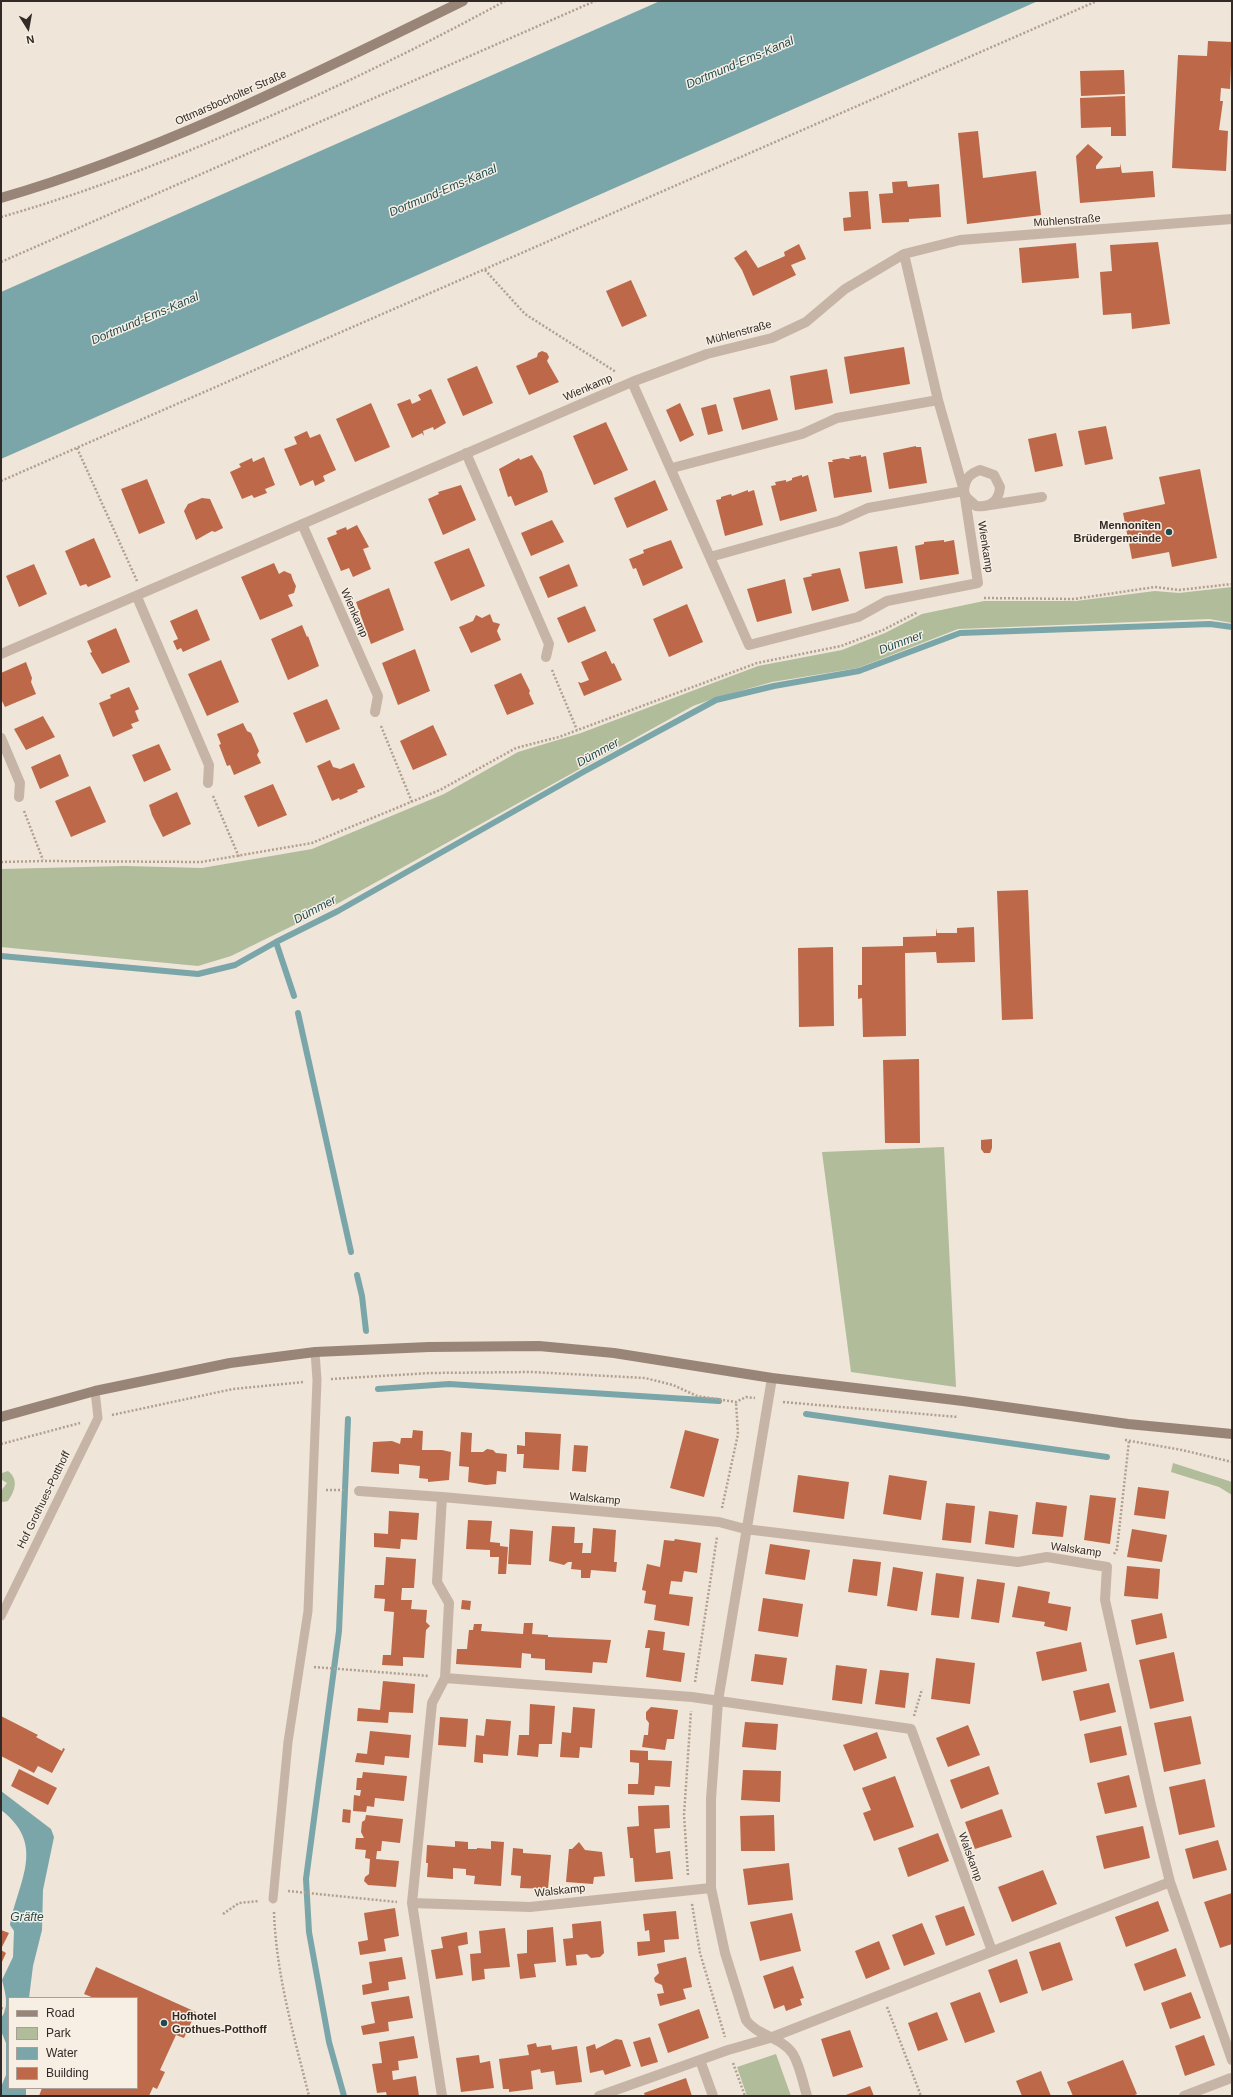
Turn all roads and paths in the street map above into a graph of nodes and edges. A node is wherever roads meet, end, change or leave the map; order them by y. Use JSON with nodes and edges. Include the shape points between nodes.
{"nodes":[{"id":1,"x":463,"y":1,"type":"edge"},
{"id":2,"x":595,"y":1,"type":"edge"},
{"id":3,"x":1097,"y":1,"type":"edge"},
{"id":4,"x":1,"y":198,"type":"edge"},
{"id":5,"x":1232,"y":219,"type":"edge"},
{"id":6,"x":904,"y":254,"type":"junction"},
{"id":7,"x":1,"y":262,"type":"edge"},
{"id":8,"x":485,"y":270,"type":"junction"},
{"id":9,"x":632,"y":382,"type":"junction"},
{"id":10,"x":938,"y":400,"type":"junction"},
{"id":11,"x":77,"y":448,"type":"junction"},
{"id":12,"x":466,"y":453,"type":"junction"},
{"id":13,"x":672,"y":468,"type":"junction"},
{"id":14,"x":1,"y":482,"type":"edge"},
{"id":15,"x":964,"y":491,"type":"junction"},
{"id":16,"x":1042,"y":497,"type":"dead end"},
{"id":17,"x":990,"y":505,"type":"junction"},
{"id":18,"x":302,"y":524,"type":"junction"},
{"id":19,"x":710,"y":557,"type":"junction"},
{"id":20,"x":1232,"y":584,"type":"edge"},
{"id":21,"x":140,"y":595,"type":"junction"},
{"id":22,"x":982,"y":598,"type":"dead end"},
{"id":23,"x":920,"y":611,"type":"dead end"},
{"id":24,"x":1,"y":654,"type":"edge"},
{"id":25,"x":546,"y":657,"type":"joint"},
{"id":26,"x":375,"y":712,"type":"joint"},
{"id":27,"x":577,"y":730,"type":"junction"},
{"id":28,"x":1,"y":738,"type":"edge"},
{"id":29,"x":208,"y":783,"type":"joint"},
{"id":30,"x":19,"y":797,"type":"joint"},
{"id":31,"x":412,"y":802,"type":"junction"},
{"id":32,"x":239,"y":857,"type":"junction"},
{"id":33,"x":43,"y":860,"type":"junction"},
{"id":34,"x":1,"y":862,"type":"edge"},
{"id":35,"x":315,"y":1352,"type":"junction"},
{"id":36,"x":772,"y":1378,"type":"junction"},
{"id":37,"x":317,"y":1380,"type":"junction"},
{"id":38,"x":95,"y":1391,"type":"junction"},
{"id":39,"x":769,"y":1400,"type":"junction"},
{"id":40,"x":1,"y":1417,"type":"edge"},
{"id":41,"x":959,"y":1417,"type":"dead end"},
{"id":42,"x":98,"y":1418,"type":"junction"},
{"id":43,"x":1232,"y":1434,"type":"edge"},
{"id":44,"x":1122,"y":1440,"type":"dead end"},
{"id":45,"x":1129,"y":1441,"type":"junction"},
{"id":46,"x":1,"y":1444,"type":"edge"},
{"id":47,"x":1232,"y":1462,"type":"edge"},
{"id":48,"x":359,"y":1491,"type":"dead end"},
{"id":49,"x":442,"y":1496,"type":"junction"},
{"id":50,"x":745,"y":1529,"type":"junction"},
{"id":51,"x":1107,"y":1567,"type":"junction"},
{"id":52,"x":1,"y":1616,"type":"edge"},
{"id":53,"x":318,"y":1668,"type":"dead end"},
{"id":54,"x":445,"y":1678,"type":"junction"},
{"id":55,"x":922,"y":1689,"type":"dead end"},
{"id":56,"x":718,"y":1701,"type":"junction"},
{"id":57,"x":911,"y":1729,"type":"junction"},
{"id":58,"x":1170,"y":1882,"type":"junction"},
{"id":59,"x":711,"y":1888,"type":"junction"},
{"id":60,"x":290,"y":1891,"type":"dead end"},
{"id":61,"x":273,"y":1899,"type":"junction"},
{"id":62,"x":412,"y":1903,"type":"junction"},
{"id":63,"x":223,"y":1914,"type":"dead end"},
{"id":64,"x":992,"y":1951,"type":"junction"},
{"id":65,"x":881,"y":1994,"type":"junction"},
{"id":66,"x":770,"y":2038,"type":"junction"},
{"id":67,"x":700,"y":2060,"type":"junction"},
{"id":68,"x":1232,"y":2060,"type":"edge"},
{"id":69,"x":1232,"y":2078,"type":"edge"},
{"id":70,"x":309,"y":2096,"type":"edge"},
{"id":71,"x":442,"y":2096,"type":"edge"},
{"id":72,"x":600,"y":2096,"type":"edge"},
{"id":73,"x":713,"y":2096,"type":"edge"},
{"id":74,"x":807,"y":2096,"type":"edge"},
{"id":75,"x":921,"y":2096,"type":"edge"},
{"id":76,"x":1184,"y":2096,"type":"edge"}],
"edges":[{"from":1,"to":4,"type":"main road","name":"Ottmarsbocholter Straße","via":[[288,87],[138,151],[50,184]]},
{"from":2,"to":7,"type":"path"},
{"from":3,"to":8,"type":"path"},
{"from":5,"to":6,"type":"street","name":"Mühlenstraße","via":[[960,240]]},
{"from":6,"to":9,"type":"street","name":"Mühlenstraße","via":[[845,289],[806,322],[772,338],[707,354]]},
{"from":6,"to":10,"type":"street"},
{"from":8,"to":9,"type":"path","via":[[525,314]]},
{"from":8,"to":11,"type":"path"},
{"from":9,"to":12,"type":"street","name":"Wienkamp"},
{"from":9,"to":13,"type":"street","name":"Wienkamp"},
{"from":10,"to":13,"type":"street","via":[[837,418],[802,434]]},
{"from":10,"to":15,"type":"street"},
{"from":11,"to":14,"type":"path"},
{"from":11,"to":21,"type":"path"},
{"from":12,"to":18,"type":"street","name":"Wienkamp"},
{"from":12,"to":25,"type":"street","via":[[549,644]]},
{"from":13,"to":19,"type":"street","name":"Wienkamp"},
{"from":15,"to":17,"type":"street","via":[[966,497],[976,506]]},
{"from":15,"to":17,"type":"street","via":[[968,477],[973,472],[980,470],[994,474],[1000,487],[996,501]]},
{"from":15,"to":19,"type":"street","via":[[868,508],[838,520]]},
{"from":15,"to":19,"type":"street","name":"Wienkamp","via":[[978,583],[887,601],[858,617],[749,645]]},
{"from":16,"to":17,"type":"street","name":"Wienkamp"},
{"from":18,"to":21,"type":"street","name":"Wienkamp"},
{"from":18,"to":26,"type":"street","name":"Wienkamp","via":[[378,696]]},
{"from":20,"to":22,"type":"path","via":[[1179,590],[1155,587],[1074,599]]},
{"from":21,"to":24,"type":"street","name":"Wienkamp"},
{"from":21,"to":29,"type":"street","via":[[209,765]]},
{"from":23,"to":27,"type":"path","via":[[883,630],[842,646],[757,663]]},
{"from":25,"to":27,"type":"path"},
{"from":26,"to":31,"type":"path"},
{"from":27,"to":31,"type":"path","via":[[516,748],[440,790]]},
{"from":28,"to":30,"type":"street","via":[[20,783]]},
{"from":29,"to":32,"type":"path"},
{"from":30,"to":33,"type":"path"},
{"from":31,"to":32,"type":"path","via":[[312,843]]},
{"from":32,"to":33,"type":"path","via":[[201,862]]},
{"from":33,"to":34,"type":"path"},
{"from":35,"to":36,"type":"main road","via":[[539,1346],[614,1353]]},
{"from":35,"to":37,"type":"lane"},
{"from":35,"to":38,"type":"main road","via":[[230,1363]]},
{"from":36,"to":39,"type":"street"},
{"from":36,"to":43,"type":"main road","via":[[1128,1424]]},
{"from":37,"to":39,"type":"path","via":[[430,1373],[532,1372],[645,1378],[673,1385],[698,1396],[736,1402],[746,1397]]},
{"from":37,"to":42,"type":"path","via":[[234,1389]]},
{"from":37,"to":61,"type":"lane","via":[[308,1611],[288,1742]]},
{"from":38,"to":40,"type":"main road"},
{"from":38,"to":42,"type":"lane"},
{"from":39,"to":41,"type":"path"},
{"from":39,"to":50,"type":"street"},
{"from":42,"to":46,"type":"path"},
{"from":42,"to":52,"type":"lane","name":"Hof Grothues-Potthoff"},
{"from":44,"to":45,"type":"path"},
{"from":45,"to":47,"type":"path"},
{"from":45,"to":51,"type":"path","via":[[1117,1549]]},
{"from":48,"to":49,"type":"street","name":"Walskamp"},
{"from":49,"to":50,"type":"street","name":"Walskamp","via":[[720,1522]]},
{"from":49,"to":54,"type":"street","via":[[437,1582],[449,1602]]},
{"from":50,"to":51,"type":"street","name":"Walskamp","via":[[1018,1562],[1047,1557]]},
{"from":50,"to":56,"type":"street"},
{"from":51,"to":58,"type":"street","name":"Walskamp","via":[[1105,1600]]},
{"from":53,"to":54,"type":"path"},
{"from":54,"to":56,"type":"street"},
{"from":54,"to":62,"type":"street","via":[[432,1703]]},
{"from":55,"to":57,"type":"path"},
{"from":56,"to":57,"type":"street"},
{"from":56,"to":59,"type":"street","via":[[711,1799]]},
{"from":57,"to":64,"type":"street","name":"Walskamp"},
{"from":58,"to":64,"type":"street"},
{"from":58,"to":68,"type":"street","name":"Walskamp"},
{"from":59,"to":62,"type":"street","name":"Walskamp","via":[[530,1907]]},
{"from":59,"to":66,"type":"street","via":[[725,1953],[746,2020],[752,2029]]},
{"from":60,"to":62,"type":"path"},
{"from":61,"to":63,"type":"path","via":[[239,1903]]},
{"from":61,"to":70,"type":"path","via":[[275,1938],[293,2032]]},
{"from":62,"to":71,"type":"street"},
{"from":64,"to":65,"type":"street"},
{"from":65,"to":66,"type":"street"},
{"from":65,"to":75,"type":"path"},
{"from":66,"to":67,"type":"street"},
{"from":66,"to":74,"type":"street","via":[[793,2054]]},
{"from":67,"to":72,"type":"street"},
{"from":67,"to":73,"type":"street"},
{"from":69,"to":76,"type":"street"}]}
